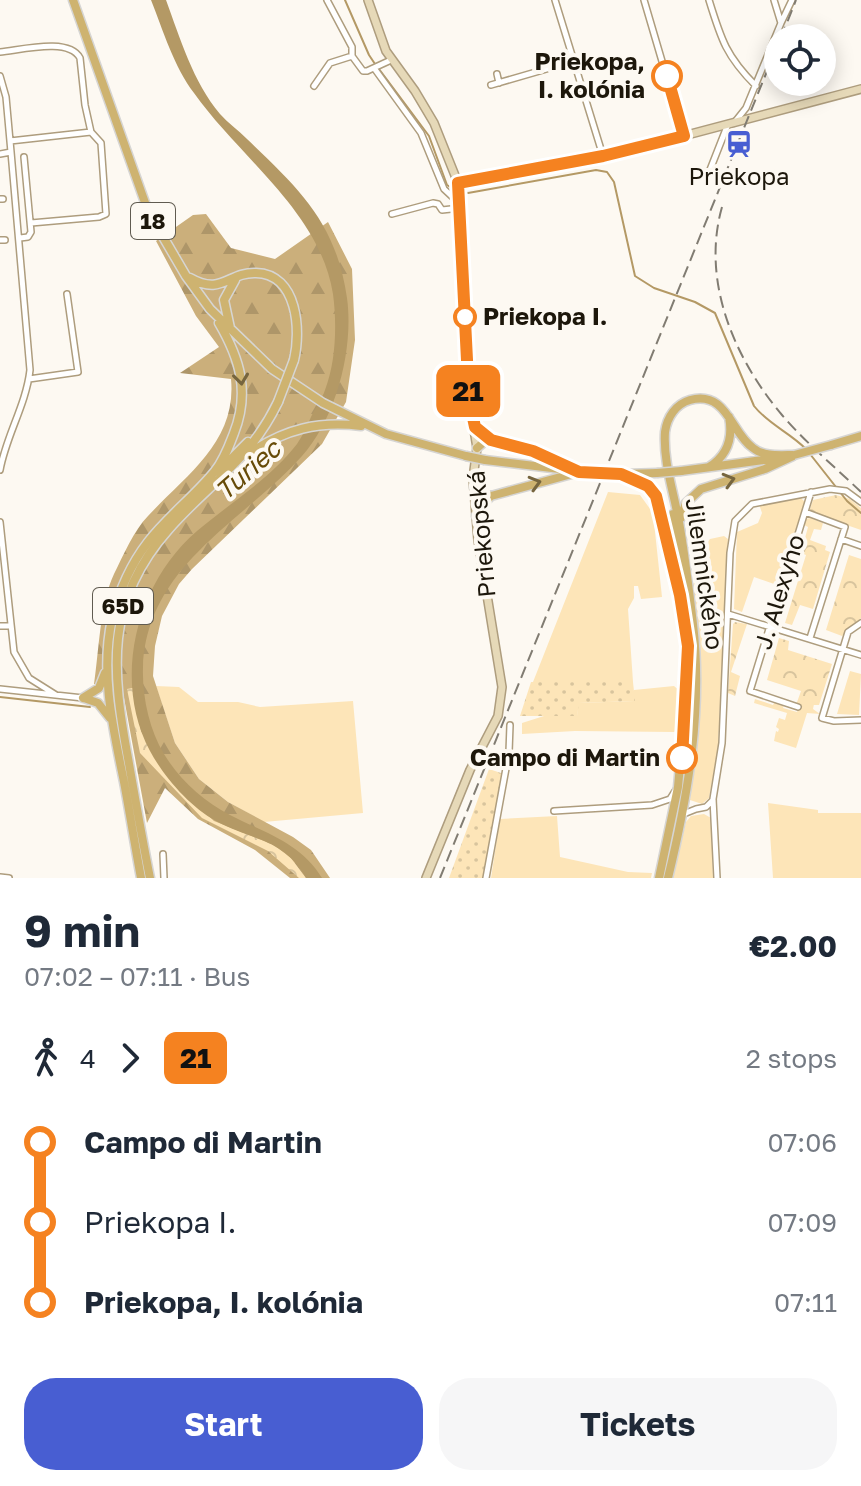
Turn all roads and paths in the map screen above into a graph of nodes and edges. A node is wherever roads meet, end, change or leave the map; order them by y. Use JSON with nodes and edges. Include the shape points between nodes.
{"nodes":[{"id":1,"x":73,"y":0,"type":"edge"},
{"id":2,"x":327,"y":0,"type":"edge"},
{"id":3,"x":368,"y":0,"type":"edge"},
{"id":4,"x":555,"y":0,"type":"edge"},
{"id":5,"x":644,"y":0,"type":"edge"},
{"id":6,"x":709,"y":0,"type":"edge"},
{"id":7,"x":774,"y":0,"type":"edge"},
{"id":8,"x":792,"y":0,"type":"edge"},
{"id":9,"x":781,"y":23,"type":"junction"},
{"id":10,"x":0,"y":52,"type":"edge"},
{"id":11,"x":352,"y":56,"type":"junction"},
{"id":12,"x":391,"y":60,"type":"junction"},
{"id":13,"x":574,"y":61,"type":"junction"},
{"id":14,"x":374,"y":68,"type":"junction"},
{"id":15,"x":497,"y":74,"type":"dead end"},
{"id":16,"x":0,"y":76,"type":"edge"},
{"id":17,"x":499,"y":83,"type":"junction"},
{"id":18,"x":491,"y":85,"type":"dead end"},
{"id":19,"x":314,"y":86,"type":"dead end"},
{"id":20,"x":756,"y":86,"type":"junction"},
{"id":21,"x":861,"y":89,"type":"edge"},
{"id":22,"x":731,"y":124,"type":"junction"},
{"id":23,"x":91,"y":132,"type":"junction"},
{"id":24,"x":684,"y":136,"type":"junction"},
{"id":25,"x":10,"y":141,"type":"junction"},
{"id":26,"x":11,"y":152,"type":"junction"},
{"id":27,"x":0,"y":154,"type":"edge"},
{"id":28,"x":603,"y":156,"type":"junction"},
{"id":29,"x":24,"y":157,"type":"dead end"},
{"id":30,"x":706,"y":180,"type":"dead end"},
{"id":31,"x":458,"y":186,"type":"junction"},
{"id":32,"x":459,"y":203,"type":"junction"},
{"id":33,"x":392,"y":214,"type":"dead end"},
{"id":34,"x":31,"y":223,"type":"junction"},
{"id":35,"x":20,"y":238,"type":"junction"},
{"id":36,"x":186,"y":276,"type":"junction"},
{"id":37,"x":235,"y":280,"type":"junction"},
{"id":38,"x":67,"y":294,"type":"dead end"},
{"id":39,"x":210,"y":309,"type":"junction"},
{"id":40,"x":232,"y":333,"type":"junction"},
{"id":41,"x":29,"y":379,"type":"junction"},
{"id":42,"x":728,"y":416,"type":"junction"},
{"id":43,"x":268,"y":421,"type":"junction"},
{"id":44,"x":369,"y":427,"type":"junction"},
{"id":45,"x":475,"y":427,"type":"junction"},
{"id":46,"x":861,"y":436,"type":"edge"},
{"id":47,"x":491,"y":440,"type":"junction"},
{"id":48,"x":477,"y":448,"type":"junction"},
{"id":49,"x":794,"y":455,"type":"junction"},
{"id":50,"x":242,"y":458,"type":"junction"},
{"id":51,"x":705,"y":469,"type":"junction"},
{"id":52,"x":0,"y":470,"type":"edge"},
{"id":53,"x":579,"y":472,"type":"junction"},
{"id":54,"x":617,"y":474,"type":"junction"},
{"id":55,"x":474,"y":487,"type":"junction"},
{"id":56,"x":198,"y":489,"type":"junction"},
{"id":57,"x":672,"y":490,"type":"junction"},
{"id":58,"x":811,"y":492,"type":"junction"},
{"id":59,"x":491,"y":496,"type":"junction"},
{"id":60,"x":861,"y":502,"type":"edge"},
{"id":61,"x":805,"y":512,"type":"junction"},
{"id":62,"x":476,"y":516,"type":"junction"},
{"id":63,"x":0,"y":522,"type":"edge"},
{"id":64,"x":679,"y":523,"type":"junction"},
{"id":65,"x":841,"y":539,"type":"junction"},
{"id":66,"x":1,"y":544,"type":"edge"},
{"id":67,"x":861,"y":546,"type":"edge"},
{"id":68,"x":680,"y":595,"type":"junction"},
{"id":69,"x":728,"y":614,"type":"junction"},
{"id":70,"x":861,"y":623,"type":"edge"},
{"id":71,"x":0,"y":626,"type":"edge"},
{"id":72,"x":9,"y":626,"type":"junction"},
{"id":73,"x":770,"y":626,"type":"junction"},
{"id":74,"x":810,"y":638,"type":"junction"},
{"id":75,"x":843,"y":649,"type":"junction"},
{"id":76,"x":861,"y":655,"type":"edge"},
{"id":77,"x":107,"y":664,"type":"junction"},
{"id":78,"x":0,"y":689,"type":"edge"},
{"id":79,"x":56,"y":695,"type":"junction"},
{"id":80,"x":83,"y":698,"type":"junction"},
{"id":81,"x":114,"y":699,"type":"junction"},
{"id":82,"x":798,"y":707,"type":"dead end"},
{"id":83,"x":861,"y":720,"type":"edge"},
{"id":84,"x":112,"y":723,"type":"junction"},
{"id":85,"x":510,"y":725,"type":"dead end"},
{"id":86,"x":678,"y":787,"type":"junction"},
{"id":87,"x":685,"y":799,"type":"junction"},
{"id":88,"x":713,"y":799,"type":"junction"},
{"id":89,"x":662,"y":803,"type":"junction"},
{"id":90,"x":652,"y":805,"type":"junction"},
{"id":91,"x":675,"y":805,"type":"junction"},
{"id":92,"x":696,"y":809,"type":"junction"},
{"id":93,"x":554,"y":811,"type":"dead end"},
{"id":94,"x":682,"y":816,"type":"junction"},
{"id":95,"x":672,"y":827,"type":"junction"},
{"id":96,"x":163,"y":854,"type":"dead end"},
{"id":97,"x":0,"y":877,"type":"edge"},
{"id":98,"x":9,"y":878,"type":"edge"},
{"id":99,"x":141,"y":878,"type":"edge"},
{"id":100,"x":150,"y":878,"type":"edge"},
{"id":101,"x":164,"y":878,"type":"edge"},
{"id":102,"x":426,"y":878,"type":"edge"},
{"id":103,"x":486,"y":878,"type":"edge"},
{"id":104,"x":659,"y":878,"type":"edge"},
{"id":105,"x":668,"y":878,"type":"edge"},
{"id":106,"x":717,"y":878,"type":"edge"}],
"edges":[{"from":1,"to":36,"type":"main road","number":"18","via":[[136,183]]},
{"from":2,"to":11,"type":"street","via":[[352,46]]},
{"from":3,"to":12,"type":"street","name":"Priekopská"},
{"from":4,"to":13,"type":"street"},
{"from":5,"to":24,"type":"street"},
{"from":6,"to":20,"type":"street","via":[[722,44]]},
{"from":7,"to":9,"type":"street"},
{"from":8,"to":9,"type":"street"},
{"from":9,"to":20,"type":"street"},
{"from":10,"to":23,"type":"street","via":[[63,46],[77,52]]},
{"from":11,"to":14,"type":"street","via":[[363,71]]},
{"from":11,"to":19,"type":"street","via":[[330,63]]},
{"from":12,"to":14,"type":"street"},
{"from":12,"to":31,"type":"street","name":"Priekopská","via":[[434,125]]},
{"from":13,"to":17,"type":"street"},
{"from":13,"to":28,"type":"street"},
{"from":14,"to":32,"type":"street","via":[[421,133],[444,189]]},
{"from":15,"to":17,"type":"street"},
{"from":16,"to":25,"type":"street"},
{"from":17,"to":18,"type":"street"},
{"from":20,"to":22,"type":"street"},
{"from":21,"to":22,"type":"street"},
{"from":22,"to":24,"type":"street"},
{"from":22,"to":30,"type":"street"},
{"from":23,"to":25,"type":"street"},
{"from":23,"to":34,"type":"street","via":[[101,143],[106,214]]},
{"from":24,"to":28,"type":"street"},
{"from":25,"to":26,"type":"street"},
{"from":26,"to":27,"type":"street"},
{"from":26,"to":35,"type":"street"},
{"from":28,"to":31,"type":"street"},
{"from":29,"to":34,"type":"street"},
{"from":31,"to":32,"type":"street","name":"Priekopská"},
{"from":32,"to":33,"type":"street","via":[[442,210],[433,203]]},
{"from":32,"to":45,"type":"street","name":"Priekopská"},
{"from":34,"to":35,"type":"street","via":[[30,235]]},
{"from":35,"to":41,"type":"street"},
{"from":36,"to":37,"type":"main road","via":[[211,287]]},
{"from":36,"to":39,"type":"main road","number":"18"},
{"from":37,"to":40,"type":"main road","via":[[224,300]]},
{"from":37,"to":43,"type":"main road","bridge":true,"via":[[250,274],[274,279],[297,317],[294,360]]},
{"from":38,"to":41,"type":"street","via":[[78,372]]},
{"from":39,"to":40,"type":"main road","number":"18"},
{"from":39,"to":56,"type":"main road","one_way":true,"via":[[237,358],[243,396],[226,453]]},
{"from":40,"to":44,"type":"main road","number":"18","via":[[309,395]]},
{"from":41,"to":52,"type":"street"},
{"from":42,"to":49,"type":"main road","via":[[755,450]]},
{"from":42,"to":51,"type":"main road","via":[[725,452]]},
{"from":42,"to":57,"type":"main road","via":[[717,404],[700,399],[687,401],[672,413],[665,436]]},
{"from":43,"to":50,"type":"main road"},
{"from":43,"to":56,"type":"main road"},
{"from":44,"to":50,"type":"main road","via":[[311,425],[268,441]]},
{"from":44,"to":53,"type":"main road","number":"18","bridge":true,"via":[[466,456]]},
{"from":45,"to":47,"type":"main road"},
{"from":45,"to":48,"type":"street","name":"Priekopská"},
{"from":46,"to":49,"type":"main road","number":"18","bridge":true},
{"from":47,"to":48,"type":"main road"},
{"from":47,"to":53,"type":"main road","via":[[533,451]]},
{"from":48,"to":55,"type":"street","name":"Priekopská"},
{"from":49,"to":51,"type":"main road","number":"18"},
{"from":64,"to":49,"type":"main road","one_way":true,"via":[[686,503],[701,489]]},
{"from":50,"to":81,"type":"main road","number":"65D","via":[[170,526],[138,571],[118,628]]},
{"from":51,"to":54,"type":"main road","number":"18","bridge":true},
{"from":53,"to":54,"type":"main road","number":"18","bridge":true},
{"from":59,"to":53,"type":"main road","one_way":true},
{"from":54,"to":68,"type":"main road","via":[[648,486],[656,496]]},
{"from":55,"to":59,"type":"main road"},
{"from":55,"to":62,"type":"street","name":"Priekopská"},
{"from":56,"to":77,"type":"main road","number":"65D","via":[[161,526],[132,567],[115,610]]},
{"from":57,"to":64,"type":"main road","name":"Jilemnického"},
{"from":57,"to":68,"type":"main road","name":"Jilemnického"},
{"from":58,"to":60,"type":"street","via":[[846,491]]},
{"from":58,"to":61,"type":"street","name":"J. Alexyho"},
{"from":58,"to":69,"type":"street","via":[[756,502],[738,516],[732,530]]},
{"from":59,"to":62,"type":"main road"},
{"from":61,"to":65,"type":"street","via":[[845,527]]},
{"from":61,"to":73,"type":"street","name":"J. Alexyho"},
{"from":62,"to":102,"type":"street","name":"Priekopská","via":[[502,687],[498,716]]},
{"from":63,"to":66,"type":"street"},
{"from":64,"to":87,"type":"main road","name":"Jilemnického","via":[[696,664]]},
{"from":65,"to":67,"type":"street"},
{"from":65,"to":74,"type":"street"},
{"from":66,"to":72,"type":"street"},
{"from":68,"to":86,"type":"main road","name":"Jilemnického","via":[[689,661]]},
{"from":69,"to":73,"type":"street"},
{"from":69,"to":88,"type":"street","via":[[722,743]]},
{"from":70,"to":75,"type":"street","via":[[848,632]]},
{"from":71,"to":72,"type":"street"},
{"from":72,"to":79,"type":"street","via":[[25,673]]},
{"from":73,"to":74,"type":"street"},
{"from":73,"to":82,"type":"street","name":"J. Alexyho","via":[[750,691]]},
{"from":74,"to":75,"type":"street"},
{"from":75,"to":76,"type":"street"},
{"from":75,"to":83,"type":"street","via":[[822,718]]},
{"from":77,"to":80,"type":"main road","via":[[99,688]]},
{"from":77,"to":81,"type":"main road","number":"65D"},
{"from":78,"to":79,"type":"street"},
{"from":79,"to":80,"type":"street"},
{"from":80,"to":81,"type":"street"},
{"from":80,"to":84,"type":"main road","via":[[104,707]]},
{"from":81,"to":84,"type":"main road","number":"65D"},
{"from":81,"to":100,"type":"main road","number":"65D"},
{"from":84,"to":99,"type":"main road","number":"65D"},
{"from":85,"to":103,"type":"street"},
{"from":86,"to":89,"type":"street"},
{"from":86,"to":91,"type":"main road","name":"Jilemnického"},
{"from":87,"to":92,"type":"street"},
{"from":87,"to":94,"type":"main road","name":"Jilemnického"},
{"from":88,"to":92,"type":"street"},
{"from":88,"to":106,"type":"street"},
{"from":89,"to":90,"type":"street"},
{"from":89,"to":91,"type":"street"},
{"from":90,"to":93,"type":"street"},
{"from":90,"to":95,"type":"street","via":[[665,809]]},
{"from":91,"to":94,"type":"street"},
{"from":91,"to":95,"type":"main road","name":"Jilemnického"},
{"from":92,"to":94,"type":"street"},
{"from":94,"to":105,"type":"main road","name":"Jilemnického"},
{"from":95,"to":104,"type":"main road","name":"Jilemnického"},
{"from":96,"to":101,"type":"street"},
{"from":97,"to":98,"type":"street"}]}
